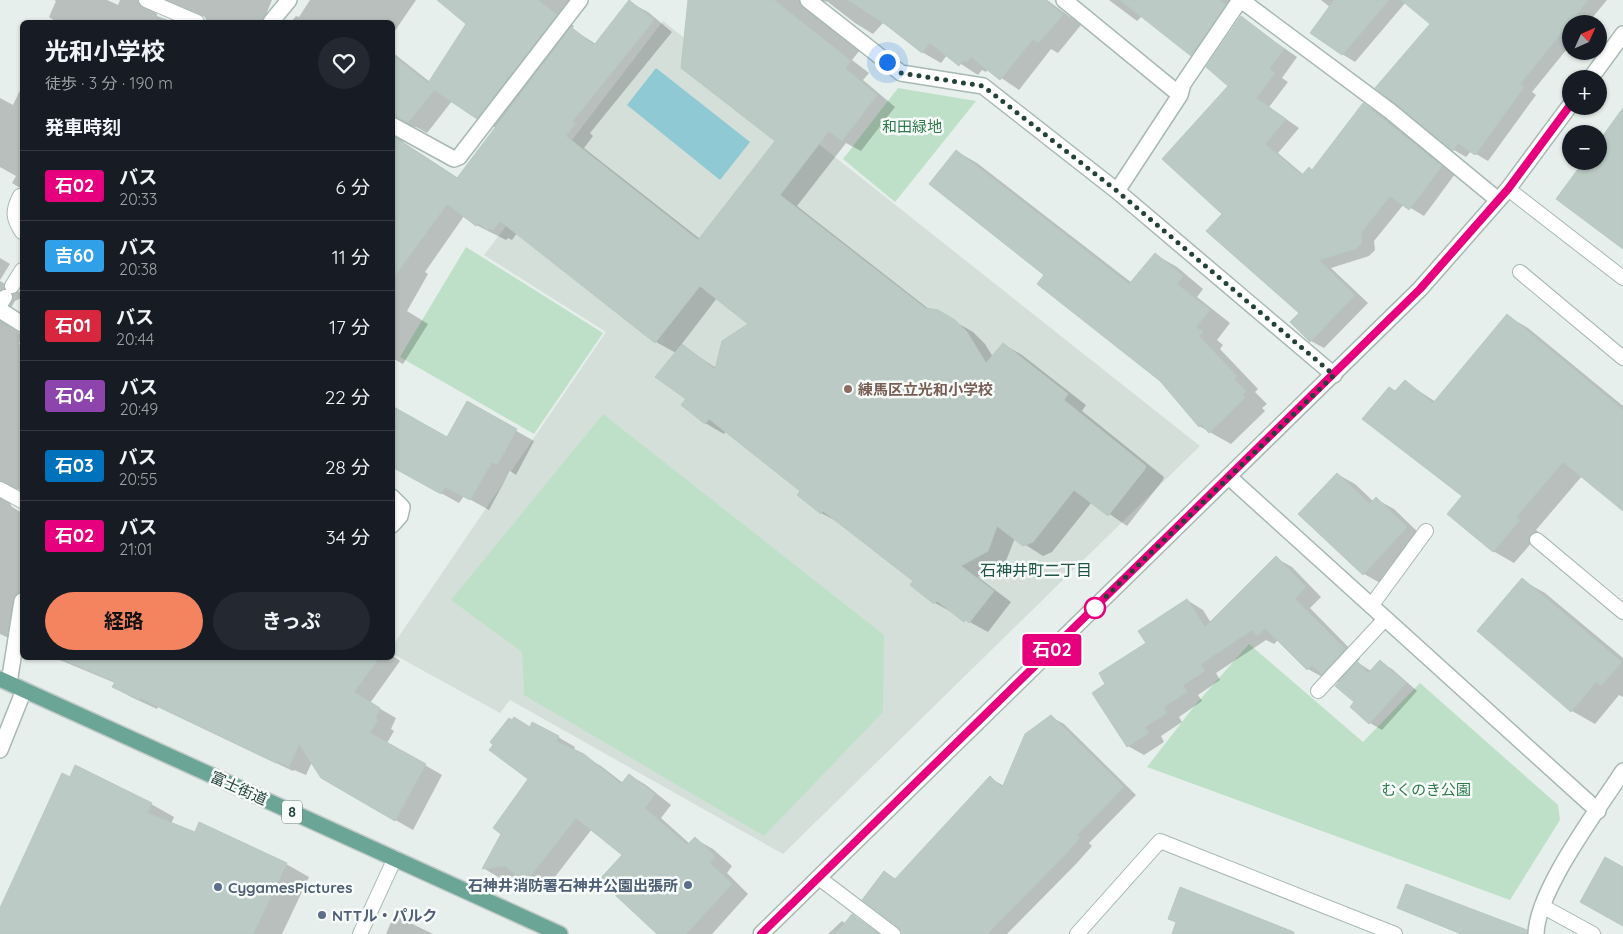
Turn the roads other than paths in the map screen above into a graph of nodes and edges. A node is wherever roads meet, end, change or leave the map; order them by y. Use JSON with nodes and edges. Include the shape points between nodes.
{"nodes":[{"id":1,"x":146,"y":0,"type":"edge"},
{"id":2,"x":289,"y":0,"type":"edge"},
{"id":3,"x":580,"y":0,"type":"edge"},
{"id":4,"x":1064,"y":0,"type":"edge"},
{"id":5,"x":1240,"y":0,"type":"edge"},
{"id":6,"x":815,"y":2,"type":"edge"},
{"id":7,"x":192,"y":20,"type":"edge"},
{"id":8,"x":273,"y":20,"type":"edge"},
{"id":9,"x":1623,"y":34,"type":"edge"},
{"id":10,"x":1597,"y":70,"type":"edge"},
{"id":11,"x":1180,"y":95,"type":"junction"},
{"id":12,"x":1563,"y":115,"type":"edge"},
{"id":13,"x":395,"y":127,"type":"edge"},
{"id":14,"x":1117,"y":191,"type":"junction"},
{"id":15,"x":1503,"y":195,"type":"junction"},
{"id":16,"x":20,"y":196,"type":"dead end"},
{"id":17,"x":20,"y":228,"type":"edge"},
{"id":18,"x":1520,"y":272,"type":"dead end"},
{"id":19,"x":20,"y":273,"type":"edge"},
{"id":20,"x":1623,"y":278,"type":"edge"},
{"id":21,"x":4,"y":300,"type":"edge"},
{"id":22,"x":20,"y":321,"type":"edge"},
{"id":23,"x":1623,"y":358,"type":"edge"},
{"id":24,"x":1334,"y":375,"type":"junction"},
{"id":25,"x":1229,"y":477,"type":"junction"},
{"id":26,"x":0,"y":489,"type":"edge"},
{"id":27,"x":20,"y":500,"type":"edge"},
{"id":28,"x":395,"y":500,"type":"edge"},
{"id":29,"x":395,"y":522,"type":"edge"},
{"id":30,"x":1426,"y":531,"type":"dead end"},
{"id":31,"x":1537,"y":540,"type":"dead end"},
{"id":32,"x":1371,"y":606,"type":"junction"},
{"id":33,"x":20,"y":611,"type":"edge"},
{"id":34,"x":1623,"y":612,"type":"edge"},
{"id":35,"x":1385,"y":619,"type":"junction"},
{"id":36,"x":4,"y":681,"type":"edge"},
{"id":37,"x":24,"y":690,"type":"junction"},
{"id":38,"x":1318,"y":690,"type":"dead end"},
{"id":39,"x":0,"y":750,"type":"edge"},
{"id":40,"x":1623,"y":771,"type":"edge"},
{"id":41,"x":1598,"y":811,"type":"junction"},
{"id":42,"x":395,"y":858,"type":"junction"},
{"id":43,"x":819,"y":878,"type":"junction"},
{"id":44,"x":1542,"y":906,"type":"junction"},
{"id":45,"x":360,"y":934,"type":"edge"},
{"id":46,"x":560,"y":934,"type":"edge"},
{"id":47,"x":761,"y":934,"type":"edge"},
{"id":48,"x":893,"y":934,"type":"edge"},
{"id":49,"x":1077,"y":934,"type":"edge"},
{"id":50,"x":1395,"y":934,"type":"edge"},
{"id":51,"x":1536,"y":934,"type":"edge"},
{"id":52,"x":1593,"y":934,"type":"edge"}],
"edges":[{"from":1,"to":7,"type":"lane"},
{"from":2,"to":8,"type":"street"},
{"from":3,"to":13,"type":"street","via":[[459,157],[454,159]]},
{"from":4,"to":11,"type":"street"},
{"from":5,"to":11,"type":"street","via":[[1183,84]]},
{"from":5,"to":15,"type":"street"},
{"from":6,"to":14,"type":"street","via":[[901,73],[983,86]]},
{"from":9,"to":10,"type":"street"},
{"from":11,"to":14,"type":"street"},
{"from":12,"to":15,"type":"street"},
{"from":14,"to":24,"type":"street"},
{"from":15,"to":20,"type":"lane"},
{"from":15,"to":24,"type":"street","via":[[1420,289]]},
{"from":16,"to":17,"type":"lane","via":[[14,217]]},
{"from":18,"to":23,"type":"lane"},
{"from":19,"to":21,"type":"lane"},
{"from":21,"to":22,"type":"street"},
{"from":24,"to":25,"type":"street"},
{"from":25,"to":32,"type":"street"},
{"from":25,"to":43,"type":"street"},
{"from":26,"to":27,"type":"lane"},
{"from":28,"to":29,"type":"street","via":[[402,507]]},
{"from":30,"to":32,"type":"lane"},
{"from":31,"to":34,"type":"lane"},
{"from":32,"to":35,"type":"street"},
{"from":33,"to":36,"type":"street"},
{"from":35,"to":38,"type":"lane"},
{"from":35,"to":41,"type":"street"},
{"from":36,"to":37,"type":"main road","name":"富士街道","number":"8"},
{"from":37,"to":39,"type":"street"},
{"from":37,"to":42,"type":"main road","name":"富士街道","number":"8"},
{"from":40,"to":41,"type":"street"},
{"from":41,"to":44,"type":"street","via":[[1552,882]]},
{"from":42,"to":45,"type":"lane"},
{"from":42,"to":46,"type":"main road","name":"富士街道","number":"8"},
{"from":43,"to":47,"type":"street"},
{"from":43,"to":48,"type":"lane"},
{"from":44,"to":51,"type":"street"},
{"from":44,"to":52,"type":"lane"},
{"from":49,"to":50,"type":"lane","via":[[1160,841]]}]}
